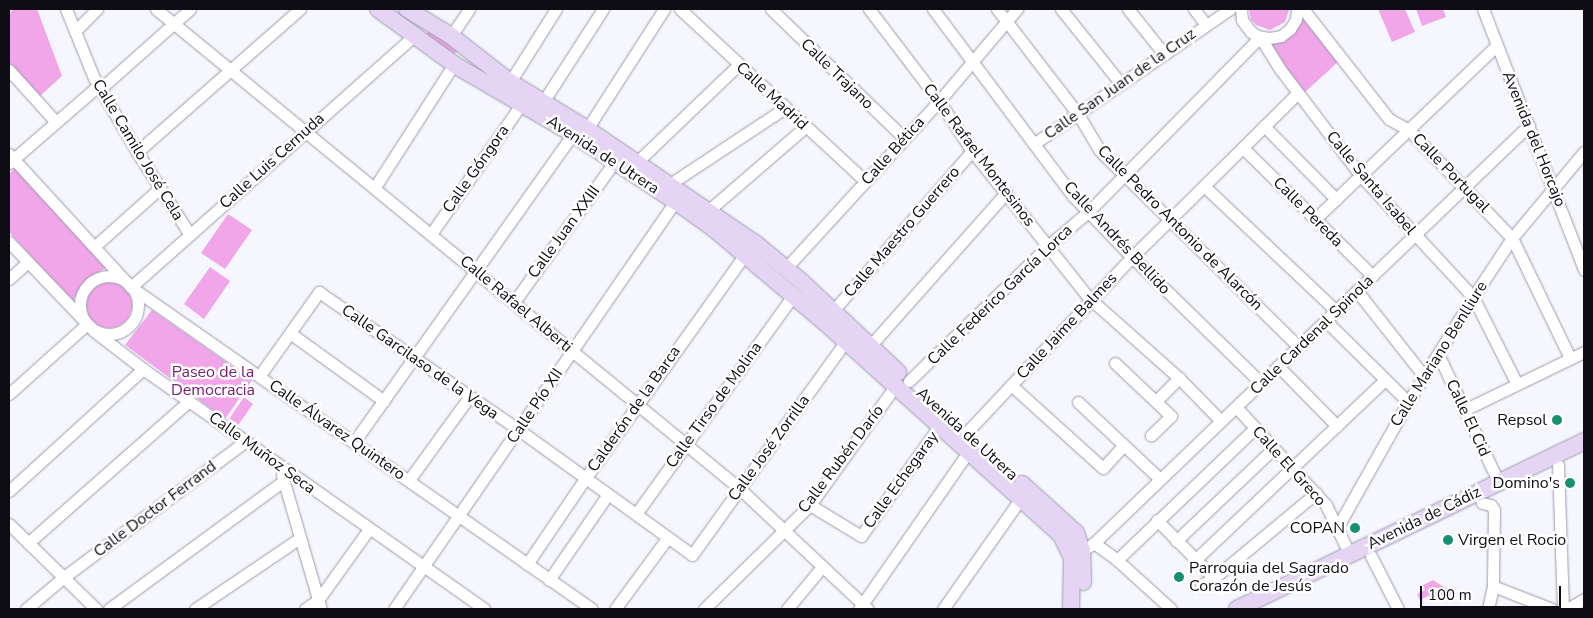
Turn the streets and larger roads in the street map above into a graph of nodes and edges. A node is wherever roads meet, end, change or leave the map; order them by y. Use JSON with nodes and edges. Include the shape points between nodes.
{"nodes":[{"id":1,"x":66,"y":9,"type":"edge"},
{"id":2,"x":97,"y":9,"type":"edge"},
{"id":3,"x":156,"y":9,"type":"edge"},
{"id":4,"x":190,"y":9,"type":"edge"},
{"id":5,"x":300,"y":9,"type":"edge"},
{"id":6,"x":378,"y":9,"type":"edge"},
{"id":7,"x":407,"y":9,"type":"edge"},
{"id":8,"x":469,"y":9,"type":"edge"},
{"id":9,"x":556,"y":9,"type":"edge"},
{"id":10,"x":603,"y":9,"type":"edge"},
{"id":11,"x":664,"y":9,"type":"edge"},
{"id":12,"x":680,"y":9,"type":"edge"},
{"id":13,"x":771,"y":9,"type":"edge"},
{"id":14,"x":868,"y":9,"type":"edge"},
{"id":15,"x":933,"y":9,"type":"edge"},
{"id":16,"x":997,"y":9,"type":"edge"},
{"id":17,"x":1017,"y":9,"type":"edge"},
{"id":18,"x":1061,"y":9,"type":"edge"},
{"id":19,"x":1128,"y":9,"type":"edge"},
{"id":20,"x":1194,"y":9,"type":"edge"},
{"id":21,"x":1297,"y":9,"type":"edge"},
{"id":22,"x":1303,"y":9,"type":"edge"},
{"id":23,"x":1483,"y":9,"type":"edge"},
{"id":24,"x":1236,"y":10,"type":"edge"},
{"id":25,"x":422,"y":20,"type":"junction"},
{"id":26,"x":1007,"y":21,"type":"junction"},
{"id":27,"x":173,"y":24,"type":"junction"},
{"id":28,"x":1206,"y":25,"type":"junction"},
{"id":29,"x":75,"y":31,"type":"junction"},
{"id":30,"x":414,"y":36,"type":"junction"},
{"id":31,"x":451,"y":36,"type":"junction"},
{"id":32,"x":1259,"y":37,"type":"junction"},
{"id":33,"x":1496,"y":46,"type":"junction"},
{"id":34,"x":469,"y":52,"type":"junction"},
{"id":35,"x":1164,"y":54,"type":"junction"},
{"id":36,"x":973,"y":62,"type":"junction"},
{"id":37,"x":455,"y":64,"type":"junction"},
{"id":38,"x":738,"y":65,"type":"junction"},
{"id":39,"x":9,"y":70,"type":"edge"},
{"id":40,"x":232,"y":70,"type":"junction"},
{"id":41,"x":510,"y":82,"type":"junction"},
{"id":42,"x":1121,"y":84,"type":"junction"},
{"id":43,"x":99,"y":87,"type":"junction"},
{"id":44,"x":1298,"y":93,"type":"junction"},
{"id":45,"x":938,"y":101,"type":"junction"},
{"id":46,"x":543,"y":102,"type":"junction"},
{"id":47,"x":522,"y":103,"type":"junction"},
{"id":48,"x":785,"y":108,"type":"junction"},
{"id":49,"x":1078,"y":114,"type":"junction"},
{"id":50,"x":56,"y":122,"type":"junction"},
{"id":51,"x":1529,"y":125,"type":"junction"},
{"id":52,"x":1264,"y":126,"type":"junction"},
{"id":53,"x":806,"y":127,"type":"junction"},
{"id":54,"x":306,"y":130,"type":"junction"},
{"id":55,"x":1409,"y":130,"type":"junction"},
{"id":56,"x":580,"y":131,"type":"junction"},
{"id":57,"x":904,"y":138,"type":"junction"},
{"id":58,"x":1035,"y":143,"type":"junction"},
{"id":59,"x":1243,"y":148,"type":"junction"},
{"id":60,"x":137,"y":152,"type":"junction"},
{"id":61,"x":972,"y":152,"type":"junction"},
{"id":62,"x":1584,"y":152,"type":"edge"},
{"id":63,"x":10,"y":159,"type":"edge"},
{"id":64,"x":615,"y":161,"type":"junction"},
{"id":65,"x":637,"y":162,"type":"junction"},
{"id":66,"x":1123,"y":175,"type":"junction"},
{"id":67,"x":1361,"y":176,"type":"junction"},
{"id":68,"x":865,"y":180,"type":"junction"},
{"id":69,"x":670,"y":184,"type":"junction"},
{"id":70,"x":1204,"y":186,"type":"junction"},
{"id":71,"x":375,"y":187,"type":"junction"},
{"id":72,"x":160,"y":188,"type":"junction"},
{"id":73,"x":1465,"y":188,"type":"junction"},
{"id":74,"x":1554,"y":188,"type":"junction"},
{"id":75,"x":1006,"y":193,"type":"junction"},
{"id":76,"x":1336,"y":198,"type":"junction"},
{"id":77,"x":676,"y":201,"type":"junction"},
{"id":78,"x":709,"y":210,"type":"junction"},
{"id":79,"x":1088,"y":212,"type":"junction"},
{"id":80,"x":1315,"y":219,"type":"junction"},
{"id":81,"x":1168,"y":220,"type":"junction"},
{"id":82,"x":431,"y":234,"type":"junction"},
{"id":83,"x":190,"y":235,"type":"junction"},
{"id":84,"x":1416,"y":236,"type":"junction"},
{"id":85,"x":1512,"y":238,"type":"junction"},
{"id":86,"x":9,"y":242,"type":"edge"},
{"id":87,"x":755,"y":243,"type":"junction"},
{"id":88,"x":95,"y":246,"type":"junction"},
{"id":89,"x":1048,"y":246,"type":"junction"},
{"id":90,"x":743,"y":256,"type":"junction"},
{"id":91,"x":1132,"y":257,"type":"junction"},
{"id":92,"x":27,"y":262,"type":"junction"},
{"id":93,"x":1583,"y":263,"type":"edge"},
{"id":94,"x":786,"y":268,"type":"junction"},
{"id":95,"x":476,"y":271,"type":"junction"},
{"id":96,"x":1373,"y":276,"type":"junction"},
{"id":97,"x":9,"y":279,"type":"edge"},
{"id":98,"x":802,"y":282,"type":"junction"},
{"id":99,"x":131,"y":287,"type":"junction"},
{"id":100,"x":1357,"y":291,"type":"junction"},
{"id":101,"x":792,"y":297,"type":"junction"},
{"id":102,"x":1473,"y":297,"type":"junction"},
{"id":103,"x":1092,"y":300,"type":"junction"},
{"id":104,"x":514,"y":302,"type":"junction"},
{"id":105,"x":1336,"y":311,"type":"junction"},
{"id":106,"x":832,"y":312,"type":"junction"},
{"id":107,"x":1326,"y":321,"type":"junction"},
{"id":108,"x":87,"y":324,"type":"junction"},
{"id":109,"x":290,"y":333,"type":"junction"},
{"id":110,"x":846,"y":341,"type":"junction"},
{"id":111,"x":870,"y":346,"type":"junction"},
{"id":112,"x":1298,"y":346,"type":"junction"},
{"id":113,"x":572,"y":351,"type":"junction"},
{"id":114,"x":1584,"y":352,"type":"edge"},
{"id":115,"x":1438,"y":354,"type":"junction"},
{"id":116,"x":1570,"y":358,"type":"junction"},
{"id":117,"x":415,"y":359,"type":"junction"},
{"id":118,"x":1115,"y":363,"type":"dead end"},
{"id":119,"x":1278,"y":366,"type":"junction"},
{"id":120,"x":143,"y":369,"type":"junction"},
{"id":121,"x":260,"y":375,"type":"junction"},
{"id":122,"x":1424,"y":376,"type":"junction"},
{"id":123,"x":1179,"y":378,"type":"junction"},
{"id":124,"x":1385,"y":380,"type":"junction"},
{"id":125,"x":903,"y":383,"type":"junction"},
{"id":126,"x":1261,"y":383,"type":"junction"},
{"id":127,"x":1516,"y":384,"type":"junction"},
{"id":128,"x":1011,"y":385,"type":"junction"},
{"id":129,"x":9,"y":394,"type":"edge"},
{"id":130,"x":469,"y":397,"type":"junction"},
{"id":131,"x":189,"y":401,"type":"junction"},
{"id":132,"x":384,"y":401,"type":"junction"},
{"id":133,"x":1156,"y":401,"type":"junction"},
{"id":134,"x":1078,"y":402,"type":"dead end"},
{"id":135,"x":1408,"y":402,"type":"junction"},
{"id":136,"x":636,"y":406,"type":"junction"},
{"id":137,"x":1236,"y":407,"type":"junction"},
{"id":138,"x":1464,"y":410,"type":"junction"},
{"id":139,"x":1221,"y":421,"type":"junction"},
{"id":140,"x":940,"y":425,"type":"junction"},
{"id":141,"x":1336,"y":426,"type":"junction"},
{"id":142,"x":1255,"y":428,"type":"junction"},
{"id":143,"x":519,"y":430,"type":"junction"},
{"id":144,"x":966,"y":433,"type":"junction"},
{"id":145,"x":1151,"y":435,"type":"dead end"},
{"id":146,"x":1584,"y":440,"type":"edge"},
{"id":147,"x":246,"y":442,"type":"junction"},
{"id":148,"x":354,"y":442,"type":"junction"},
{"id":149,"x":685,"y":445,"type":"junction"},
{"id":150,"x":1124,"y":445,"type":"junction"},
{"id":151,"x":1274,"y":448,"type":"junction"},
{"id":152,"x":969,"y":451,"type":"junction"},
{"id":153,"x":1584,"y":452,"type":"edge"},
{"id":154,"x":1558,"y":465,"type":"junction"},
{"id":155,"x":280,"y":466,"type":"junction"},
{"id":156,"x":1293,"y":468,"type":"junction"},
{"id":157,"x":1160,"y":479,"type":"junction"},
{"id":158,"x":409,"y":480,"type":"junction"},
{"id":159,"x":584,"y":480,"type":"junction"},
{"id":160,"x":283,"y":481,"type":"junction"},
{"id":161,"x":1499,"y":483,"type":"junction"},
{"id":162,"x":739,"y":488,"type":"junction"},
{"id":163,"x":9,"y":490,"type":"edge"},
{"id":164,"x":1316,"y":493,"type":"junction"},
{"id":165,"x":608,"y":494,"type":"junction"},
{"id":166,"x":1022,"y":498,"type":"junction"},
{"id":167,"x":1482,"y":503,"type":"junction"},
{"id":168,"x":810,"y":505,"type":"junction"},
{"id":169,"x":636,"y":514,"type":"junction"},
{"id":170,"x":459,"y":517,"type":"junction"},
{"id":171,"x":1157,"y":520,"type":"junction"},
{"id":172,"x":9,"y":524,"type":"edge"},
{"id":173,"x":1337,"y":528,"type":"junction"},
{"id":174,"x":369,"y":529,"type":"junction"},
{"id":175,"x":783,"y":531,"type":"junction"},
{"id":176,"x":668,"y":537,"type":"junction"},
{"id":177,"x":300,"y":538,"type":"junction"},
{"id":178,"x":1176,"y":541,"type":"junction"},
{"id":179,"x":28,"y":543,"type":"junction"},
{"id":180,"x":1088,"y":547,"type":"junction"},
{"id":181,"x":1350,"y":554,"type":"junction"},
{"id":182,"x":692,"y":555,"type":"joint"},
{"id":183,"x":1371,"y":556,"type":"junction"},
{"id":184,"x":1117,"y":560,"type":"junction"},
{"id":185,"x":1195,"y":560,"type":"junction"},
{"id":186,"x":527,"y":564,"type":"junction"},
{"id":187,"x":424,"y":567,"type":"junction"},
{"id":188,"x":822,"y":568,"type":"junction"},
{"id":189,"x":64,"y":576,"type":"junction"},
{"id":190,"x":1214,"y":578,"type":"junction"},
{"id":191,"x":549,"y":580,"type":"junction"},
{"id":192,"x":1200,"y":585,"type":"dead end"},
{"id":193,"x":1494,"y":586,"type":"junction"},
{"id":194,"x":1584,"y":599,"type":"edge"},
{"id":195,"x":320,"y":605,"type":"edge"},
{"id":196,"x":480,"y":608,"type":"edge"},
{"id":197,"x":863,"y":608,"type":"edge"},
{"id":198,"x":26,"y":609,"type":"edge"},
{"id":199,"x":96,"y":609,"type":"edge"},
{"id":200,"x":109,"y":609,"type":"edge"},
{"id":201,"x":195,"y":609,"type":"edge"},
{"id":202,"x":305,"y":609,"type":"edge"},
{"id":203,"x":394,"y":609,"type":"edge"},
{"id":204,"x":592,"y":609,"type":"edge"},
{"id":205,"x":615,"y":609,"type":"edge"},
{"id":206,"x":704,"y":609,"type":"edge"},
{"id":207,"x":787,"y":609,"type":"edge"},
{"id":208,"x":943,"y":609,"type":"edge"},
{"id":209,"x":1071,"y":609,"type":"edge"},
{"id":210,"x":1082,"y":609,"type":"edge"},
{"id":211,"x":1171,"y":609,"type":"edge"},
{"id":212,"x":1237,"y":609,"type":"edge"},
{"id":213,"x":1261,"y":609,"type":"edge"},
{"id":214,"x":1398,"y":609,"type":"edge"},
{"id":215,"x":1488,"y":609,"type":"edge"},
{"id":216,"x":1552,"y":609,"type":"edge"},
{"id":217,"x":1563,"y":609,"type":"edge"},
{"id":218,"x":1567,"y":609,"type":"edge"}],
"edges":[{"from":1,"to":29,"type":"street","name":"Calle Camilo José Cela"},
{"from":2,"to":29,"type":"street"},
{"from":3,"to":27,"type":"street","name":"Calle Rafael Alberti"},
{"from":4,"to":27,"type":"street"},
{"from":5,"to":40,"type":"street"},
{"from":6,"to":30,"type":"street"},
{"from":7,"to":25,"type":"street"},
{"from":8,"to":31,"type":"street"},
{"from":9,"to":41,"type":"street"},
{"from":10,"to":46,"type":"street"},
{"from":11,"to":56,"type":"street"},
{"from":12,"to":38,"type":"street","name":"Calle Madrid"},
{"from":13,"to":57,"type":"street","name":"Calle Trajano"},
{"from":14,"to":45,"type":"street","name":"Calle Rafael Montesinos"},
{"from":15,"to":36,"type":"street","name":"Calle Andrés Bellido"},
{"from":16,"to":26,"type":"street","name":"Calle Pedro Antonio de Alarcón"},
{"from":17,"to":26,"type":"street","name":"Calle Bética"},
{"from":18,"to":42,"type":"street"},
{"from":19,"to":35,"type":"street"},
{"from":20,"to":28,"type":"street"},
{"from":21,"to":32,"type":"street","via":[[1295,22],[1286,33],[1275,38]]},
{"from":22,"to":55,"type":"street","name":"Calle Portugal","via":[[1389,119]]},
{"from":23,"to":33,"type":"street","name":"Avenida del Horcajo"},
{"from":24,"to":28,"type":"street","name":"Calle San Juan de la Cruz"},
{"from":24,"to":32,"type":"street","name":"Calle Santa Isabel","via":[[1245,26]]},
{"from":25,"to":30,"type":"street","via":[[414,27]]},
{"from":25,"to":31,"type":"street","name":"Avenida de Utrera"},
{"from":26,"to":36,"type":"street","name":"Calle Bética"},
{"from":26,"to":49,"type":"street","name":"Calle Pedro Antonio de Alarcón"},
{"from":27,"to":40,"type":"street","name":"Calle Rafael Alberti"},
{"from":27,"to":43,"type":"street"},
{"from":28,"to":35,"type":"street","name":"Calle San Juan de la Cruz"},
{"from":29,"to":43,"type":"street","name":"Calle Camilo José Cela"},
{"from":30,"to":37,"type":"street","name":"Avenida de Utrera"},
{"from":30,"to":54,"type":"street","name":"Calle Luis Cernuda"},
{"from":31,"to":34,"type":"street","name":"Avenida de Utrera"},
{"from":32,"to":44,"type":"street","name":"Calle Santa Isabel"},
{"from":32,"to":66,"type":"street","name":"Calle Federico García Lorca"},
{"from":33,"to":51,"type":"street","name":"Avenida del Horcajo"},
{"from":33,"to":55,"type":"street"},
{"from":34,"to":37,"type":"street","via":[[466,61]]},
{"from":34,"to":41,"type":"street","name":"Avenida de Utrera"},
{"from":35,"to":42,"type":"street","name":"Calle San Juan de la Cruz"},
{"from":36,"to":45,"type":"street","name":"Calle Bética"},
{"from":36,"to":58,"type":"street","name":"Calle Andrés Bellido"},
{"from":37,"to":47,"type":"street","name":"Avenida de Utrera"},
{"from":37,"to":71,"type":"street"},
{"from":38,"to":48,"type":"street","name":"Calle Madrid"},
{"from":38,"to":65,"type":"street"},
{"from":39,"to":50,"type":"street"},
{"from":40,"to":54,"type":"street","name":"Calle Rafael Alberti"},
{"from":40,"to":60,"type":"street"},
{"from":41,"to":46,"type":"street","name":"Avenida de Utrera"},
{"from":42,"to":49,"type":"street","name":"Calle San Juan de la Cruz"},
{"from":43,"to":50,"type":"street"},
{"from":43,"to":60,"type":"street","name":"Calle Camilo José Cela"},
{"from":44,"to":52,"type":"street","name":"Calle Jaime Balmes"},
{"from":44,"to":67,"type":"street","name":"Calle Santa Isabel"},
{"from":45,"to":57,"type":"street","name":"Calle Bética"},
{"from":45,"to":61,"type":"street","name":"Calle Rafael Montesinos"},
{"from":46,"to":56,"type":"street","name":"Avenida de Utrera"},
{"from":47,"to":56,"type":"street","name":"Avenida de Utrera"},
{"from":47,"to":82,"type":"street","name":"Calle Góngora"},
{"from":48,"to":53,"type":"street","name":"Calle Madrid"},
{"from":48,"to":69,"type":"street"},
{"from":49,"to":58,"type":"street","name":"Calle San Juan de la Cruz"},
{"from":49,"to":66,"type":"street","name":"Calle Pedro Antonio de Alarcón","via":[[1100,151]]},
{"from":50,"to":63,"type":"street"},
{"from":51,"to":73,"type":"street","name":"Calle Cardenal Spinola"},
{"from":51,"to":74,"type":"street","name":"Avenida del Horcajo"},
{"from":52,"to":59,"type":"street","name":"Calle Jaime Balmes"},
{"from":52,"to":76,"type":"street"},
{"from":53,"to":68,"type":"street","name":"Calle Madrid"},
{"from":53,"to":78,"type":"street"},
{"from":54,"to":71,"type":"street","name":"Calle Rafael Alberti"},
{"from":54,"to":83,"type":"street","name":"Calle Luis Cernuda"},
{"from":55,"to":67,"type":"street"},
{"from":55,"to":73,"type":"street","name":"Calle Portugal"},
{"from":56,"to":64,"type":"street","name":"Avenida de Utrera"},
{"from":56,"to":65,"type":"street","name":"Avenida de Utrera"},
{"from":56,"to":95,"type":"street"},
{"from":57,"to":68,"type":"street","name":"Calle Bética"},
{"from":58,"to":79,"type":"street","name":"Calle Andrés Bellido"},
{"from":59,"to":70,"type":"street","name":"Calle Jaime Balmes"},
{"from":59,"to":80,"type":"street","name":"Calle Pereda"},
{"from":60,"to":72,"type":"street","name":"Calle Camilo José Cela"},
{"from":61,"to":75,"type":"street","name":"Calle Rafael Montesinos"},
{"from":61,"to":106,"type":"street","name":"Calle Maestro Guerrero"},
{"from":62,"to":74,"type":"street","name":"Calle Mariano Benlliure"},
{"from":63,"to":88,"type":"street","name":"Calle Álvarez Quintero"},
{"from":64,"to":77,"type":"street","name":"Avenida de Utrera"},
{"from":64,"to":104,"type":"street","name":"Calle Juan XXIII"},
{"from":65,"to":69,"type":"street","name":"Avenida de Utrera"},
{"from":66,"to":79,"type":"street","name":"Calle Federico García Lorca"},
{"from":66,"to":81,"type":"street","name":"Calle Pedro Antonio de Alarcón"},
{"from":67,"to":76,"type":"street"},
{"from":67,"to":84,"type":"street","name":"Calle Santa Isabel"},
{"from":68,"to":94,"type":"street","name":"Calle Bética"},
{"from":69,"to":78,"type":"street","name":"Avenida de Utrera"},
{"from":70,"to":81,"type":"street","name":"Calle Jaime Balmes"},
{"from":70,"to":105,"type":"street"},
{"from":71,"to":82,"type":"street","name":"Calle Rafael Alberti"},
{"from":72,"to":83,"type":"street","name":"Calle Camilo José Cela"},
{"from":72,"to":88,"type":"street"},
{"from":73,"to":84,"type":"street","name":"Calle Cardenal Spinola"},
{"from":73,"to":85,"type":"street","name":"Calle Portugal"},
{"from":74,"to":85,"type":"street","name":"Calle Mariano Benlliure"},
{"from":74,"to":93,"type":"street","name":"Avenida del Horcajo"},
{"from":75,"to":89,"type":"street","name":"Calle Rafael Montesinos"},
{"from":75,"to":111,"type":"street"},
{"from":76,"to":80,"type":"street"},
{"from":77,"to":90,"type":"street","name":"Avenida de Utrera","via":[[713,228]]},
{"from":77,"to":113,"type":"street","name":"Calle Pío XII"},
{"from":78,"to":87,"type":"street","name":"Avenida de Utrera"},
{"from":79,"to":89,"type":"street","name":"Calle Federico García Lorca"},
{"from":79,"to":91,"type":"street","name":"Calle Andrés Bellido"},
{"from":80,"to":96,"type":"street","name":"Calle Pereda"},
{"from":81,"to":91,"type":"street","name":"Calle Jaime Balmes"},
{"from":81,"to":112,"type":"street","name":"Calle Pedro Antonio de Alarcón"},
{"from":82,"to":95,"type":"street","name":"Calle Rafael Alberti"},
{"from":83,"to":99,"type":"street","name":"Calle Luis Cernuda"},
{"from":84,"to":96,"type":"street","name":"Calle Cardenal Spinola"},
{"from":84,"to":102,"type":"street","name":"Calle Santa Isabel"},
{"from":85,"to":102,"type":"street","name":"Calle Mariano Benlliure"},
{"from":85,"to":116,"type":"street","name":"Calle Portugal"},
{"from":86,"to":92,"type":"street","name":"Calle Muñoz Seca"},
{"from":87,"to":90,"type":"street"},
{"from":87,"to":94,"type":"street","name":"Avenida de Utrera"},
{"from":88,"to":99,"type":"street","name":"Calle Álvarez Quintero"},
{"from":89,"to":103,"type":"street","name":"Calle Rafael Montesinos"},
{"from":89,"to":125,"type":"street","name":"Calle Federico García Lorca"},
{"from":90,"to":101,"type":"street","name":"Avenida de Utrera"},
{"from":90,"to":136,"type":"street","name":"Calderón de la Barca"},
{"from":91,"to":103,"type":"street","name":"Calle Jaime Balmes"},
{"from":91,"to":126,"type":"street","name":"Calle Andrés Bellido"},
{"from":92,"to":97,"type":"street"},
{"from":92,"to":108,"type":"street","name":"Calle Muñoz Seca"},
{"from":94,"to":98,"type":"street","name":"Avenida de Utrera"},
{"from":95,"to":104,"type":"street","name":"Calle Rafael Alberti"},
{"from":95,"to":117,"type":"street"},
{"from":96,"to":100,"type":"street","name":"Calle Cardenal Spinola"},
{"from":98,"to":101,"type":"street","via":[[802,291]]},
{"from":98,"to":106,"type":"street","name":"Avenida de Utrera"},
{"from":99,"to":108,"type":"street","via":[[138,307],[127,328],[109,334]]},
{"from":99,"to":108,"type":"street","via":[[110,276],[90,284],[80,303]]},
{"from":99,"to":121,"type":"street","name":"Calle Álvarez Quintero"},
{"from":100,"to":105,"type":"street","name":"Calle Cardenal Spinola"},
{"from":100,"to":122,"type":"street"},
{"from":101,"to":110,"type":"street","name":"Avenida de Utrera"},
{"from":101,"to":149,"type":"street","name":"Calle Tirso de Molina"},
{"from":102,"to":115,"type":"street","name":"Calle Mariano Benlliure"},
{"from":102,"to":127,"type":"street","name":"Calle Santa Isabel"},
{"from":103,"to":123,"type":"street","name":"Calle Rafael Montesinos"},
{"from":103,"to":128,"type":"street","name":"Calle Jaime Balmes"},
{"from":104,"to":113,"type":"street","name":"Calle Rafael Alberti"},
{"from":105,"to":107,"type":"street","name":"Calle Cardenal Spinola"},
{"from":106,"to":111,"type":"street","name":"Avenida de Utrera"},
{"from":107,"to":112,"type":"street","name":"Calle Cardenal Spinola"},
{"from":107,"to":124,"type":"street"},
{"from":108,"to":120,"type":"street","name":"Calle Muñoz Seca"},
{"from":108,"to":129,"type":"street"},
{"from":109,"to":117,"type":"street","name":"Calle Garcilaso de la Vega","via":[[319,292]]},
{"from":109,"to":121,"type":"street"},
{"from":109,"to":132,"type":"street"},
{"from":110,"to":125,"type":"street","name":"Avenida de Utrera"},
{"from":110,"to":162,"type":"street","name":"Calle José Zorrilla"},
{"from":111,"to":125,"type":"street","name":"Avenida de Utrera"},
{"from":112,"to":119,"type":"street","name":"Calle Cardenal Spinola"},
{"from":113,"to":136,"type":"street","name":"Calle Rafael Alberti"},
{"from":113,"to":143,"type":"street","name":"Calle Pío XII"},
{"from":114,"to":116,"type":"street"},
{"from":115,"to":122,"type":"street","name":"Calle Mariano Benlliure"},
{"from":115,"to":138,"type":"street","name":"Calle El Cid"},
{"from":116,"to":127,"type":"street"},
{"from":117,"to":130,"type":"street","name":"Calle Garcilaso de la Vega"},
{"from":117,"to":132,"type":"street"},
{"from":118,"to":133,"type":"street"},
{"from":119,"to":126,"type":"street","name":"Calle Cardenal Spinola"},
{"from":119,"to":141,"type":"street"},
{"from":120,"to":131,"type":"street","name":"Calle Muñoz Seca"},
{"from":120,"to":163,"type":"street"},
{"from":121,"to":148,"type":"street","name":"Calle Álvarez Quintero"},
{"from":122,"to":135,"type":"street","name":"Calle Mariano Benlliure"},
{"from":123,"to":133,"type":"street"},
{"from":123,"to":139,"type":"street","name":"Calle Rafael Montesinos"},
{"from":124,"to":135,"type":"street"},
{"from":124,"to":141,"type":"street"},
{"from":125,"to":140,"type":"street","name":"Avenida de Utrera"},
{"from":125,"to":144,"type":"street","name":"Avenida de Utrera"},
{"from":125,"to":168,"type":"street","name":"Calle Rubén Darío"},
{"from":126,"to":137,"type":"street","name":"Calle Cardenal Spinola"},
{"from":127,"to":138,"type":"street"},
{"from":128,"to":144,"type":"street","name":"Calle Jaime Balmes"},
{"from":128,"to":150,"type":"street","via":[[1101,472]]},
{"from":130,"to":143,"type":"street","name":"Calle Garcilaso de la Vega"},
{"from":130,"to":158,"type":"street"},
{"from":131,"to":147,"type":"street","name":"Calle Muñoz Seca"},
{"from":131,"to":179,"type":"street"},
{"from":132,"to":148,"type":"street"},
{"from":133,"to":145,"type":"street","via":[[1171,416]]},
{"from":134,"to":150,"type":"street"},
{"from":135,"to":173,"type":"street","name":"Calle Mariano Benlliure"},
{"from":136,"to":149,"type":"street","name":"Calle Rafael Alberti"},
{"from":136,"to":159,"type":"street","name":"Calderón de la Barca"},
{"from":137,"to":139,"type":"street","name":"Calle Cardenal Spinola"},
{"from":137,"to":142,"type":"street","name":"Calle El Greco"},
{"from":138,"to":161,"type":"street","name":"Calle El Cid"},
{"from":139,"to":157,"type":"street","name":"Calle Cardenal Spinola"},
{"from":140,"to":152,"type":"street","name":"Avenida de Utrera"},
{"from":140,"to":168,"type":"street","name":"Calle Echegaray","via":[[861,536]]},
{"from":141,"to":156,"type":"street"},
{"from":142,"to":151,"type":"street","name":"Calle El Greco"},
{"from":142,"to":171,"type":"street"},
{"from":143,"to":159,"type":"street","name":"Calle Garcilaso de la Vega"},
{"from":143,"to":170,"type":"street","name":"Calle Pío XII"},
{"from":144,"to":180,"type":"street","name":"Avenida de Utrera","via":[[1072,528]]},
{"from":146,"to":161,"type":"street","name":"Avenida de Cádiz"},
{"from":147,"to":155,"type":"street","name":"Calle Muñoz Seca"},
{"from":147,"to":189,"type":"street","name":"Calle Doctor Ferrand"},
{"from":148,"to":158,"type":"street","name":"Calle Álvarez Quintero"},
{"from":149,"to":162,"type":"street","name":"Calle Rafael Alberti"},
{"from":149,"to":169,"type":"street","name":"Calle Tirso de Molina"},
{"from":150,"to":157,"type":"street"},
{"from":151,"to":156,"type":"street","name":"Calle El Greco"},
{"from":151,"to":178,"type":"street"},
{"from":152,"to":166,"type":"street","name":"Avenida de Utrera"},
{"from":152,"to":197,"type":"street"},
{"from":153,"to":154,"type":"street","name":"Avenida de Cádiz"},
{"from":154,"to":167,"type":"street","name":"Avenida de Cádiz"},
{"from":154,"to":217,"type":"street"},
{"from":155,"to":160,"type":"street"},
{"from":155,"to":174,"type":"street","name":"Calle Muñoz Seca"},
{"from":156,"to":164,"type":"street","name":"Calle El Greco"},
{"from":156,"to":185,"type":"street"},
{"from":157,"to":180,"type":"street","name":"Calle Cardenal Spinola"},
{"from":158,"to":170,"type":"street","name":"Calle Álvarez Quintero"},
{"from":159,"to":165,"type":"street","name":"Calle Garcilaso de la Vega"},
{"from":159,"to":186,"type":"street","name":"Calderón de la Barca"},
{"from":160,"to":177,"type":"street"},
{"from":160,"to":200,"type":"street"},
{"from":161,"to":181,"type":"street","name":"Avenida de Cádiz"},
{"from":162,"to":175,"type":"street","name":"Calle Rafael Alberti"},
{"from":162,"to":182,"type":"street","name":"Calle José Zorrilla"},
{"from":164,"to":173,"type":"street","name":"Calle El Greco"},
{"from":164,"to":190,"type":"street"},
{"from":165,"to":169,"type":"street","name":"Calle Garcilaso de la Vega"},
{"from":165,"to":191,"type":"street"},
{"from":166,"to":208,"type":"street"},
{"from":166,"to":209,"type":"street","name":"Avenida de Utrera","via":[[1061,535],[1066,544],[1072,558]]},
{"from":167,"to":183,"type":"street","name":"Avenida de Cádiz"},
{"from":167,"to":193,"type":"street","via":[[1491,505],[1494,510]]},
{"from":168,"to":175,"type":"street","name":"Calle Rubén Darío"},
{"from":169,"to":176,"type":"street","name":"Calle Garcilaso de la Vega"},
{"from":170,"to":186,"type":"street","name":"Calle Álvarez Quintero"},
{"from":170,"to":187,"type":"street","name":"Calle Pío XII"},
{"from":171,"to":178,"type":"street"},
{"from":171,"to":184,"type":"street"},
{"from":172,"to":179,"type":"street"},
{"from":173,"to":181,"type":"street","name":"Calle El Greco"},
{"from":174,"to":187,"type":"street","name":"Calle Muñoz Seca"},
{"from":174,"to":195,"type":"street"},
{"from":175,"to":188,"type":"street","name":"Calle Rafael Alberti"},
{"from":175,"to":206,"type":"street","name":"Calle Rubén Darío"},
{"from":176,"to":182,"type":"street","name":"Calle Garcilaso de la Vega"},
{"from":176,"to":205,"type":"street"},
{"from":177,"to":195,"type":"street"},
{"from":177,"to":201,"type":"street"},
{"from":178,"to":185,"type":"street"},
{"from":179,"to":189,"type":"street"},
{"from":180,"to":184,"type":"street"},
{"from":180,"to":210,"type":"street","name":"Avenida de Utrera"},
{"from":181,"to":212,"type":"street","name":"Avenida de Cádiz"},
{"from":183,"to":213,"type":"street","name":"Avenida de Cádiz"},
{"from":183,"to":214,"type":"street"},
{"from":184,"to":211,"type":"street"},
{"from":185,"to":190,"type":"street"},
{"from":186,"to":191,"type":"street","name":"Calle Álvarez Quintero"},
{"from":187,"to":196,"type":"street","name":"Calle Muñoz Seca"},
{"from":187,"to":203,"type":"street","name":"Calle Pío XII"},
{"from":188,"to":197,"type":"street","name":"Calle Rafael Alberti"},
{"from":188,"to":207,"type":"street"},
{"from":189,"to":198,"type":"street","name":"Calle Doctor Ferrand"},
{"from":189,"to":199,"type":"street"},
{"from":190,"to":192,"type":"street"},
{"from":191,"to":204,"type":"street","name":"Calle Álvarez Quintero"},
{"from":193,"to":215,"type":"street"},
{"from":193,"to":216,"type":"street"},
{"from":194,"to":218,"type":"street"},
{"from":195,"to":202,"type":"street"}]}
